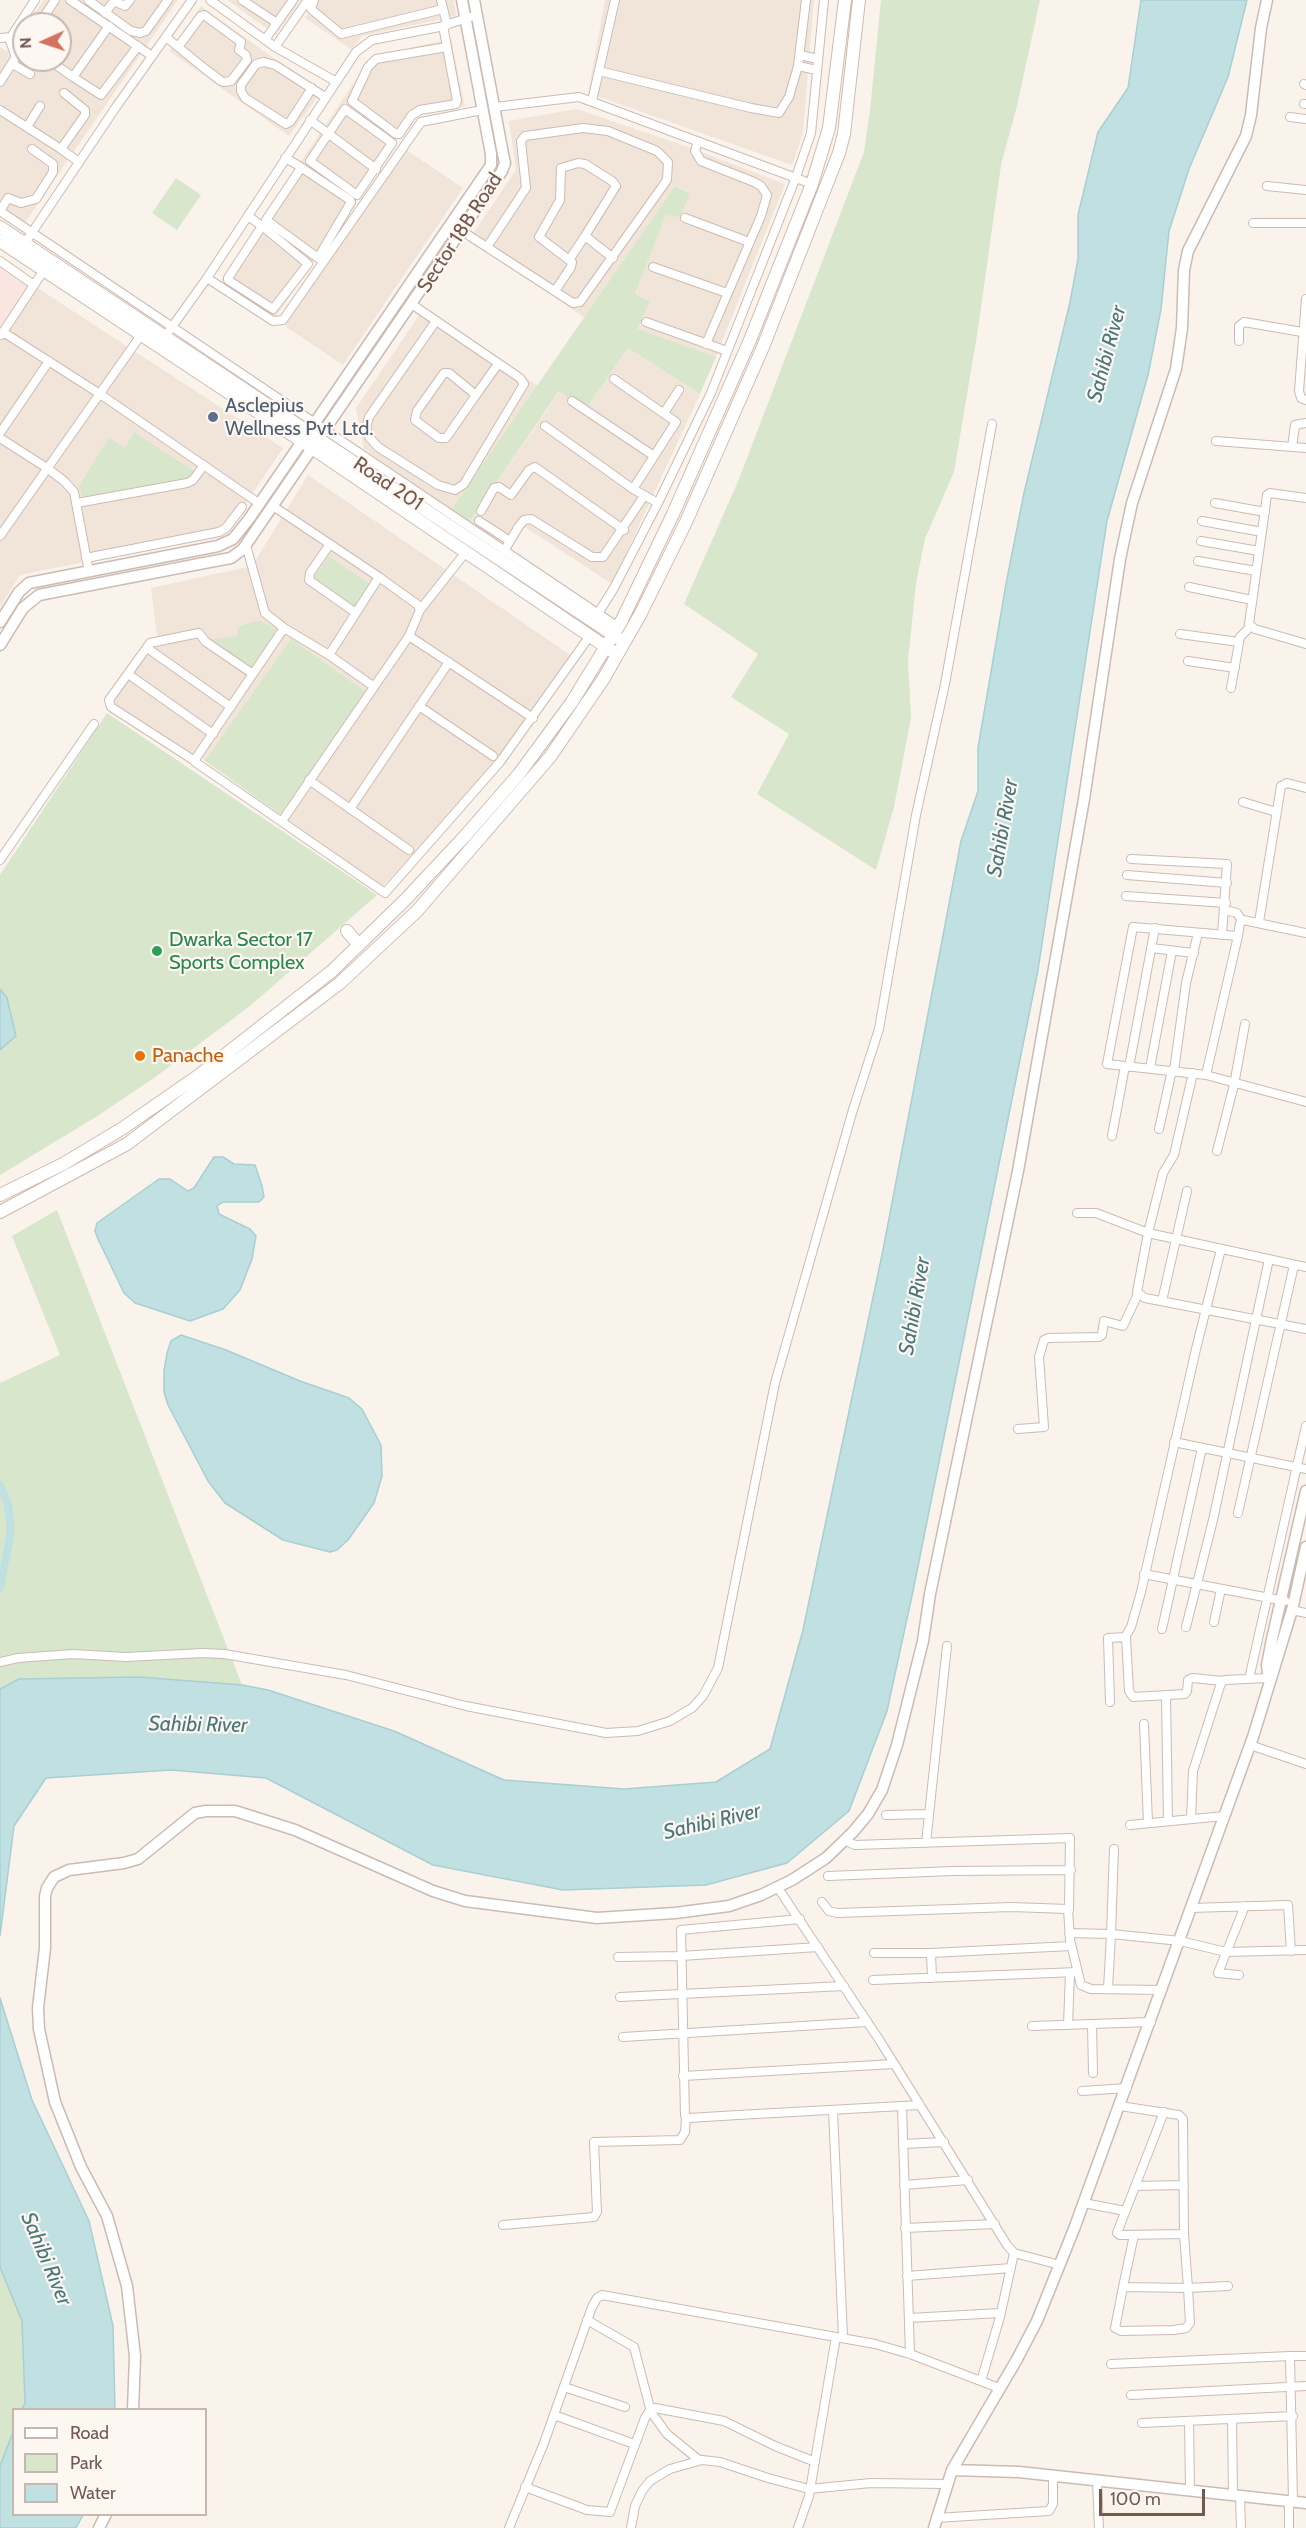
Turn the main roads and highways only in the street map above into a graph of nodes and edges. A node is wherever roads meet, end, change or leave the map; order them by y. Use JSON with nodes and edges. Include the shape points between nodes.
{"nodes":[{"id":1,"x":845,"y":0,"type":"edge"},
{"id":2,"x":859,"y":0,"type":"edge"},
{"id":3,"x":0,"y":227,"type":"edge"},
{"id":4,"x":0,"y":241,"type":"edge"},
{"id":5,"x":314,"y":436,"type":"junction"},
{"id":6,"x":616,"y":631,"type":"junction"},
{"id":7,"x":625,"y":643,"type":"junction"},
{"id":8,"x":606,"y":647,"type":"junction"},
{"id":9,"x":618,"y":656,"type":"junction"},
{"id":10,"x":347,"y":931,"type":"dead end"},
{"id":11,"x":359,"y":945,"type":"junction"},
{"id":12,"x":0,"y":1196,"type":"edge"},
{"id":13,"x":0,"y":1212,"type":"edge"}],
"edges":[{"from":1,"to":6,"type":"main road","via":[[829,128],[812,184],[750,340]]},
{"from":2,"to":7,"type":"main road","via":[[839,153],[763,347],[686,522]]},
{"from":3,"to":5,"type":"main road","name":"Road 201","via":[[29,238]]},
{"from":4,"to":5,"type":"main road","name":"Road 201","via":[[141,335]]},
{"from":5,"to":6,"type":"main road","name":"Road 201"},
{"from":5,"to":8,"type":"main road","name":"Road 201","via":[[465,553]]},
{"from":6,"to":7,"type":"main road","name":"Road 201"},
{"from":6,"to":8,"type":"main road"},
{"from":7,"to":9,"type":"main road"},
{"from":8,"to":9,"type":"main road","name":"Road 201"},
{"from":8,"to":11,"type":"main road","via":[[572,702],[519,774]]},
{"from":9,"to":13,"type":"main road","via":[[550,758],[477,845],[417,910],[340,983],[127,1144]]},
{"from":10,"to":11,"type":"main road"},
{"from":11,"to":12,"type":"main road","via":[[260,1028],[123,1128]]}]}
